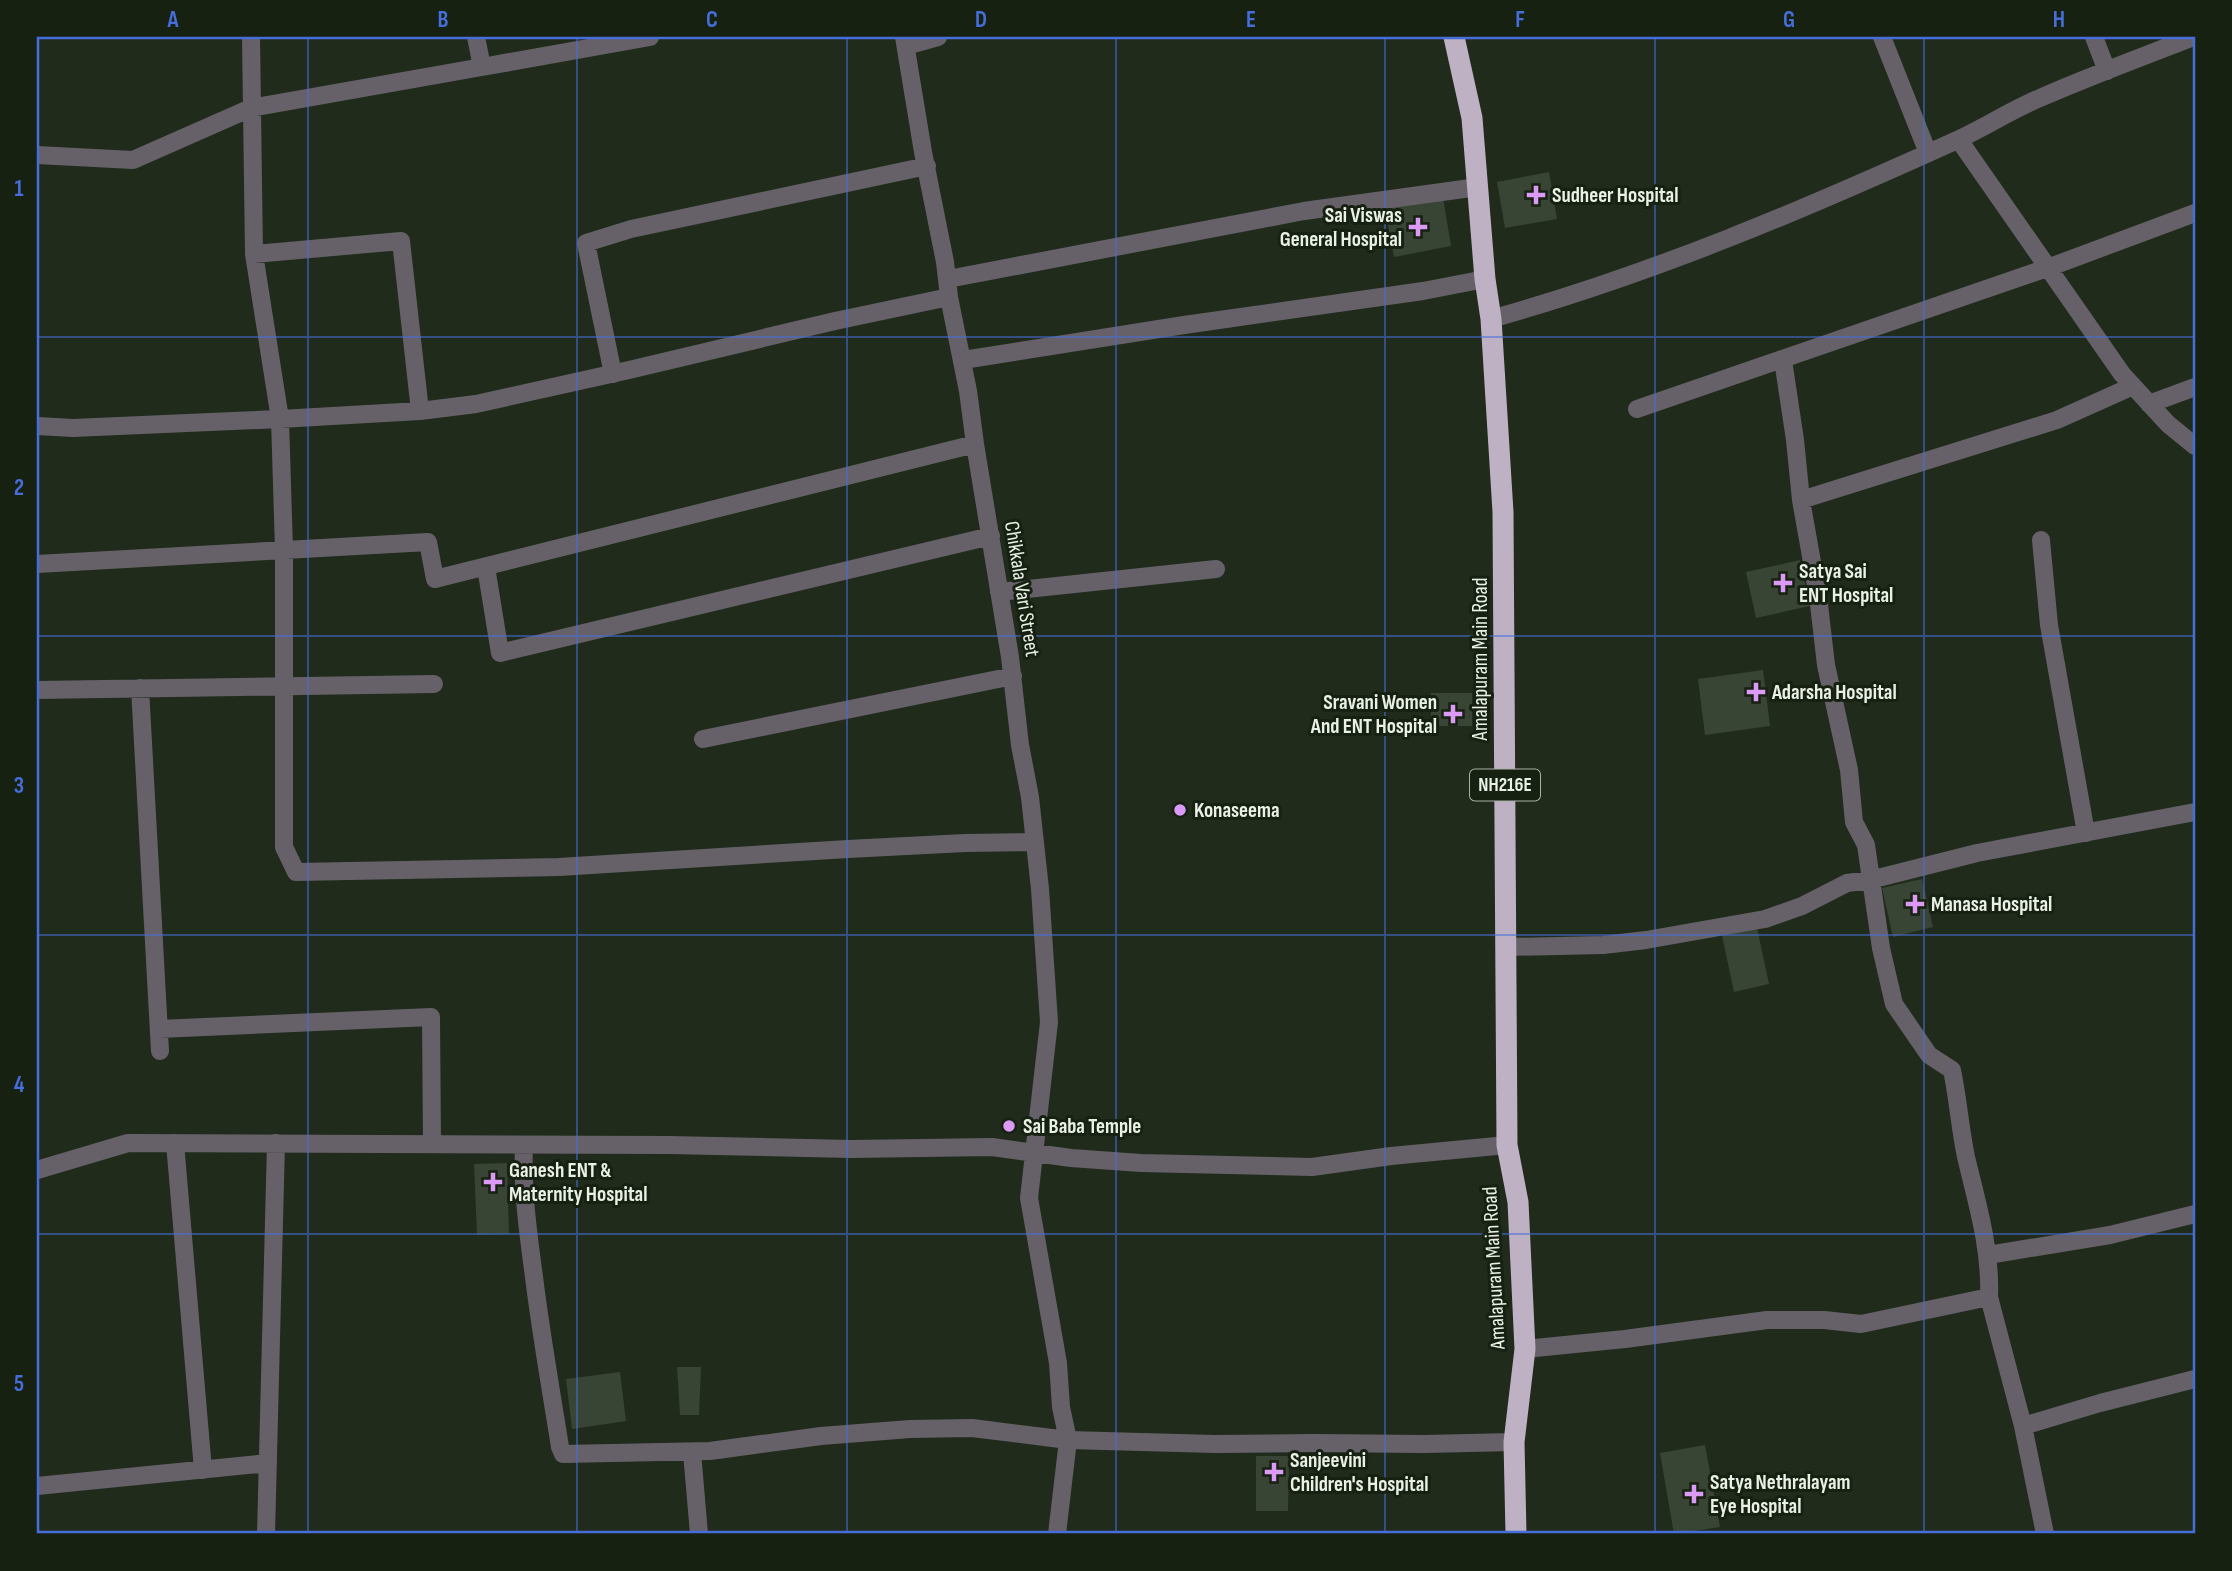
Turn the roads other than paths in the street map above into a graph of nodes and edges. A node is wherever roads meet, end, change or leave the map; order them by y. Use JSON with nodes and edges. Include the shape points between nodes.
{"nodes":[{"id":1,"x":251,"y":37,"type":"edge"},
{"id":2,"x":476,"y":37,"type":"edge"},
{"id":3,"x":650,"y":37,"type":"edge"},
{"id":4,"x":939,"y":37,"type":"edge"},
{"id":5,"x":1454,"y":37,"type":"edge"},
{"id":6,"x":1882,"y":37,"type":"edge"},
{"id":7,"x":2094,"y":37,"type":"edge"},
{"id":8,"x":2193,"y":37,"type":"edge"},
{"id":9,"x":905,"y":41,"type":"edge"},
{"id":10,"x":482,"y":67,"type":"junction"},
{"id":11,"x":2107,"y":71,"type":"junction"},
{"id":12,"x":251,"y":108,"type":"junction"},
{"id":13,"x":1959,"y":140,"type":"junction"},
{"id":14,"x":1928,"y":153,"type":"junction"},
{"id":15,"x":37,"y":155,"type":"edge"},
{"id":16,"x":927,"y":166,"type":"junction"},
{"id":17,"x":1478,"y":187,"type":"junction"},
{"id":18,"x":2195,"y":213,"type":"edge"},
{"id":19,"x":254,"y":254,"type":"junction"},
{"id":20,"x":2050,"y":267,"type":"junction"},
{"id":21,"x":1485,"y":279,"type":"junction"},
{"id":22,"x":949,"y":288,"type":"junction"},
{"id":23,"x":1491,"y":319,"type":"junction"},
{"id":24,"x":963,"y":360,"type":"junction"},
{"id":25,"x":1783,"y":360,"type":"junction"},
{"id":26,"x":613,"y":374,"type":"junction"},
{"id":27,"x":2133,"y":386,"type":"junction"},
{"id":28,"x":2195,"y":387,"type":"edge"},
{"id":29,"x":2150,"y":404,"type":"junction"},
{"id":30,"x":1637,"y":409,"type":"dead end"},
{"id":31,"x":420,"y":411,"type":"junction"},
{"id":32,"x":280,"y":419,"type":"junction"},
{"id":33,"x":37,"y":426,"type":"edge"},
{"id":34,"x":975,"y":444,"type":"junction"},
{"id":35,"x":2195,"y":446,"type":"edge"},
{"id":36,"x":1801,"y":500,"type":"junction"},
{"id":37,"x":991,"y":536,"type":"junction"},
{"id":38,"x":2041,"y":540,"type":"dead end"},
{"id":39,"x":284,"y":550,"type":"junction"},
{"id":40,"x":37,"y":564,"type":"edge"},
{"id":41,"x":486,"y":566,"type":"junction"},
{"id":42,"x":1216,"y":569,"type":"dead end"},
{"id":43,"x":999,"y":592,"type":"junction"},
{"id":44,"x":1013,"y":676,"type":"junction"},
{"id":45,"x":434,"y":684,"type":"dead end"},
{"id":46,"x":284,"y":686,"type":"junction"},
{"id":47,"x":140,"y":688,"type":"junction"},
{"id":48,"x":37,"y":690,"type":"edge"},
{"id":49,"x":703,"y":739,"type":"dead end"},
{"id":50,"x":2195,"y":812,"type":"edge"},
{"id":51,"x":2086,"y":833,"type":"junction"},
{"id":52,"x":1033,"y":842,"type":"junction"},
{"id":53,"x":1870,"y":880,"type":"junction"},
{"id":54,"x":1506,"y":947,"type":"junction"},
{"id":55,"x":159,"y":1029,"type":"junction"},
{"id":56,"x":160,"y":1051,"type":"dead end"},
{"id":57,"x":175,"y":1143,"type":"junction"},
{"id":58,"x":276,"y":1143,"type":"junction"},
{"id":59,"x":432,"y":1144,"type":"junction"},
{"id":60,"x":524,"y":1144,"type":"junction"},
{"id":61,"x":1507,"y":1144,"type":"junction"},
{"id":62,"x":1034,"y":1153,"type":"junction"},
{"id":63,"x":37,"y":1170,"type":"edge"},
{"id":64,"x":2195,"y":1214,"type":"edge"},
{"id":65,"x":1987,"y":1255,"type":"junction"},
{"id":66,"x":1989,"y":1297,"type":"junction"},
{"id":67,"x":1525,"y":1349,"type":"junction"},
{"id":68,"x":2195,"y":1379,"type":"edge"},
{"id":69,"x":2024,"y":1426,"type":"junction"},
{"id":70,"x":1068,"y":1440,"type":"junction"},
{"id":71,"x":1514,"y":1442,"type":"junction"},
{"id":72,"x":692,"y":1452,"type":"junction"},
{"id":73,"x":268,"y":1463,"type":"junction"},
{"id":74,"x":203,"y":1470,"type":"junction"},
{"id":75,"x":37,"y":1486,"type":"edge"},
{"id":76,"x":266,"y":1534,"type":"edge"},
{"id":77,"x":699,"y":1534,"type":"edge"},
{"id":78,"x":1057,"y":1534,"type":"edge"},
{"id":79,"x":1517,"y":1534,"type":"edge"},
{"id":80,"x":2045,"y":1534,"type":"edge"}],
"edges":[{"from":1,"to":12,"type":"street"},
{"from":2,"to":10,"type":"street"},
{"from":3,"to":10,"type":"street"},
{"from":4,"to":9,"type":"street"},
{"from":5,"to":17,"type":"highway","name":"Amalapuram Main Road","number":"NH216E","via":[[1472,118]]},
{"from":6,"to":14,"type":"street"},
{"from":7,"to":11,"type":"street"},
{"from":8,"to":11,"type":"street"},
{"from":9,"to":16,"type":"street","name":"Chikkala Vari Street"},
{"from":10,"to":12,"type":"street"},
{"from":11,"to":13,"type":"street","via":[[2038,98]]},
{"from":12,"to":15,"type":"street","via":[[133,160]]},
{"from":12,"to":19,"type":"street"},
{"from":13,"to":14,"type":"street"},
{"from":13,"to":20,"type":"street"},
{"from":14,"to":23,"type":"street","via":[[1687,256]]},
{"from":16,"to":22,"type":"street","name":"Chikkala Vari Street"},
{"from":16,"to":26,"type":"street","via":[[644,226],[586,243]]},
{"from":17,"to":21,"type":"highway","name":"Amalapuram Main Road","number":"NH216E"},
{"from":17,"to":22,"type":"street","via":[[1304,211]]},
{"from":18,"to":20,"type":"street"},
{"from":19,"to":31,"type":"street","via":[[401,241]]},
{"from":19,"to":32,"type":"street"},
{"from":20,"to":25,"type":"street"},
{"from":20,"to":27,"type":"street"},
{"from":21,"to":23,"type":"highway","name":"Amalapuram Main Road","number":"NH216E"},
{"from":21,"to":24,"type":"street"},
{"from":22,"to":24,"type":"street","name":"Chikkala Vari Street"},
{"from":22,"to":26,"type":"street"},
{"from":23,"to":54,"type":"highway","name":"Amalapuram Main Road","number":"NH216E","via":[[1503,513]]},
{"from":24,"to":34,"type":"street","name":"Chikkala Vari Street"},
{"from":25,"to":30,"type":"street"},
{"from":25,"to":36,"type":"street"},
{"from":26,"to":31,"type":"street","via":[[476,404]]},
{"from":27,"to":29,"type":"street"},
{"from":27,"to":36,"type":"street","via":[[2057,420]]},
{"from":28,"to":29,"type":"street"},
{"from":29,"to":35,"type":"street"},
{"from":31,"to":32,"type":"street"},
{"from":32,"to":33,"type":"street"},
{"from":32,"to":39,"type":"street"},
{"from":34,"to":37,"type":"street","name":"Chikkala Vari Street"},
{"from":34,"to":41,"type":"street"},
{"from":36,"to":53,"type":"street","via":[[1826,664],[1849,770],[1854,822],[1866,845]]},
{"from":37,"to":41,"type":"street","via":[[500,653]]},
{"from":37,"to":43,"type":"street","name":"Chikkala Vari Street"},
{"from":38,"to":51,"type":"street","via":[[2049,625]]},
{"from":39,"to":40,"type":"street"},
{"from":39,"to":41,"type":"street","via":[[428,541],[435,579]]},
{"from":39,"to":46,"type":"street"},
{"from":42,"to":43,"type":"street"},
{"from":43,"to":44,"type":"street","name":"Chikkala Vari Street"},
{"from":44,"to":49,"type":"street"},
{"from":44,"to":52,"type":"street","name":"Chikkala Vari Street"},
{"from":45,"to":46,"type":"street"},
{"from":46,"to":47,"type":"street"},
{"from":46,"to":52,"type":"street","via":[[284,847],[296,872],[559,867]]},
{"from":47,"to":48,"type":"street"},
{"from":47,"to":55,"type":"street"},
{"from":50,"to":51,"type":"street"},
{"from":51,"to":53,"type":"street","via":[[1977,853]]},
{"from":52,"to":62,"type":"street","name":"Chikkala Vari Street","via":[[1049,1022]]},
{"from":53,"to":54,"type":"street","via":[[1847,883],[1765,919],[1646,940]]},
{"from":53,"to":65,"type":"street","via":[[1894,1004],[1929,1055],[1952,1070]]},
{"from":54,"to":61,"type":"highway","name":"Amalapuram Main Road","number":"NH216E"},
{"from":55,"to":56,"type":"street"},
{"from":55,"to":59,"type":"street","via":[[431,1017]]},
{"from":57,"to":58,"type":"street"},
{"from":57,"to":63,"type":"street","via":[[128,1143]]},
{"from":57,"to":74,"type":"street"},
{"from":58,"to":59,"type":"street"},
{"from":58,"to":73,"type":"street"},
{"from":59,"to":60,"type":"street"},
{"from":60,"to":62,"type":"street","via":[[992,1147]]},
{"from":60,"to":72,"type":"street","via":[[522,1184],[531,1259],[563,1454]]},
{"from":61,"to":62,"type":"street","via":[[1312,1167],[1141,1163]]},
{"from":61,"to":67,"type":"highway","name":"Amalapuram Main Road","number":"NH216E","via":[[1518,1202]]},
{"from":62,"to":70,"type":"street","name":"Chikkala Vari Street","via":[[1029,1198]]},
{"from":64,"to":65,"type":"street","via":[[2110,1236]]},
{"from":65,"to":66,"type":"street"},
{"from":66,"to":67,"type":"street","via":[[1861,1324],[1767,1320]]},
{"from":66,"to":69,"type":"street"},
{"from":67,"to":71,"type":"highway","name":"Amalapuram Main Road","number":"NH216E"},
{"from":68,"to":69,"type":"street"},
{"from":69,"to":80,"type":"street"},
{"from":70,"to":71,"type":"street"},
{"from":70,"to":72,"type":"street","via":[[972,1428],[910,1429]]},
{"from":70,"to":78,"type":"street","name":"Chikkala Vari Street"},
{"from":71,"to":79,"type":"highway","name":"Amalapuram Main Road","number":"NH216E"},
{"from":72,"to":77,"type":"street"},
{"from":73,"to":74,"type":"street"},
{"from":73,"to":76,"type":"street"},
{"from":74,"to":75,"type":"street"}]}
